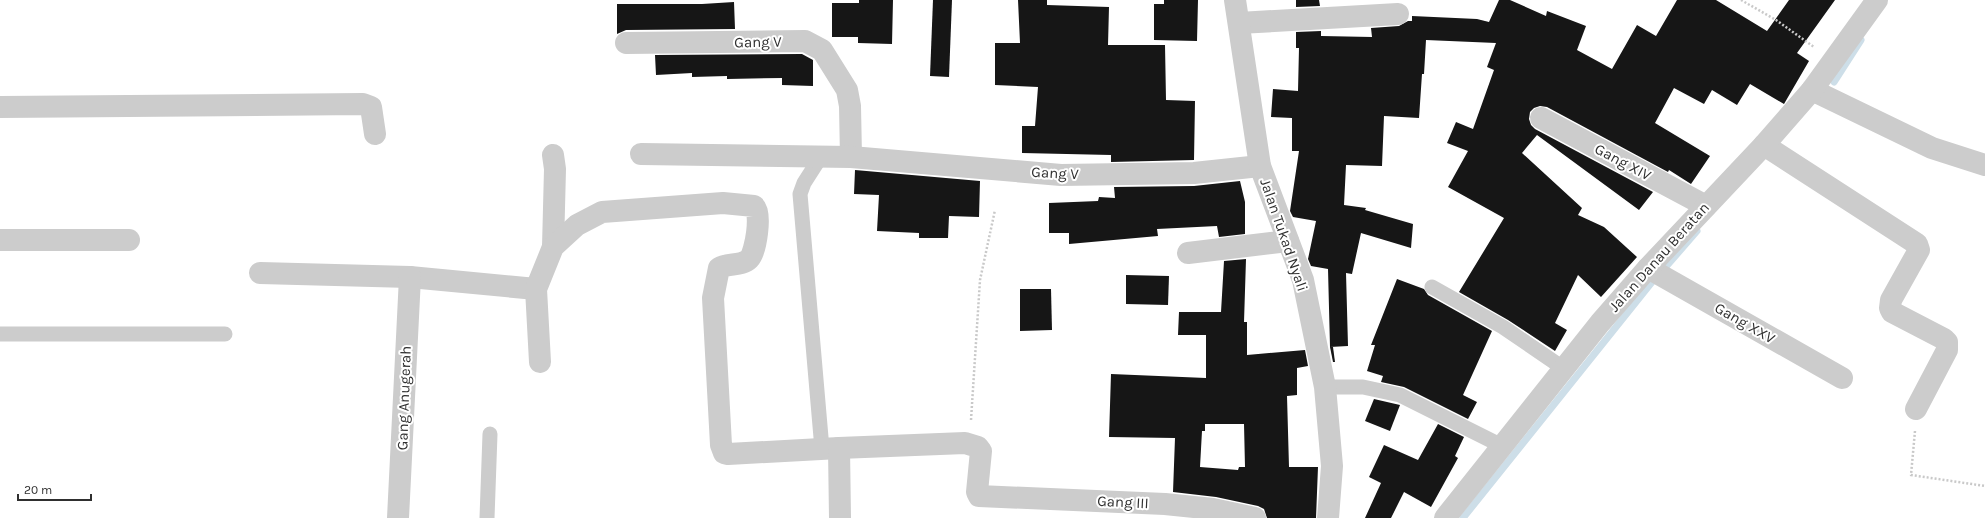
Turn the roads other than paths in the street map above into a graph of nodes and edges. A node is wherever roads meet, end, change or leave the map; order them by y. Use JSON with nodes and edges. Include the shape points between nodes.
{"nodes":[{"id":1,"x":1235,"y":0,"type":"edge"},
{"id":2,"x":1877,"y":0,"type":"edge"},
{"id":3,"x":1398,"y":14,"type":"dead end"},
{"id":4,"x":1239,"y":23,"type":"junction"},
{"id":5,"x":626,"y":44,"type":"dead end"},
{"id":6,"x":1812,"y":90,"type":"junction"},
{"id":7,"x":0,"y":107,"type":"edge"},
{"id":8,"x":1541,"y":118,"type":"dead end"},
{"id":9,"x":375,"y":134,"type":"dead end"},
{"id":10,"x":1764,"y":145,"type":"junction"},
{"id":11,"x":640,"y":154,"type":"dead end"},
{"id":12,"x":553,"y":155,"type":"dead end"},
{"id":13,"x":851,"y":157,"type":"junction"},
{"id":14,"x":820,"y":158,"type":"junction"},
{"id":15,"x":1985,"y":165,"type":"edge"},
{"id":16,"x":1260,"y":166,"type":"junction"},
{"id":17,"x":1706,"y":206,"type":"junction"},
{"id":18,"x":0,"y":240,"type":"edge"},
{"id":19,"x":129,"y":240,"type":"dead end"},
{"id":20,"x":1288,"y":241,"type":"junction"},
{"id":21,"x":553,"y":247,"type":"junction"},
{"id":22,"x":1188,"y":253,"type":"dead end"},
{"id":23,"x":1648,"y":268,"type":"junction"},
{"id":24,"x":260,"y":273,"type":"dead end"},
{"id":25,"x":410,"y":277,"type":"junction"},
{"id":26,"x":1432,"y":287,"type":"dead end"},
{"id":27,"x":536,"y":289,"type":"junction"},
{"id":28,"x":0,"y":334,"type":"edge"},
{"id":29,"x":225,"y":334,"type":"dead end"},
{"id":30,"x":540,"y":362,"type":"dead end"},
{"id":31,"x":1563,"y":368,"type":"junction"},
{"id":32,"x":1842,"y":378,"type":"dead end"},
{"id":33,"x":1325,"y":387,"type":"junction"},
{"id":34,"x":1916,"y":409,"type":"road end"},
{"id":35,"x":490,"y":434,"type":"dead end"},
{"id":36,"x":1502,"y":446,"type":"junction"},
{"id":37,"x":831,"y":448,"type":"junction"},
{"id":38,"x":398,"y":518,"type":"edge"},
{"id":39,"x":487,"y":518,"type":"edge"},
{"id":40,"x":840,"y":518,"type":"edge"},
{"id":41,"x":1255,"y":518,"type":"edge"},
{"id":42,"x":1328,"y":518,"type":"edge"},
{"id":43,"x":1445,"y":518,"type":"edge"}],
"edges":[{"from":1,"to":4,"type":"street","name":"Jalan Tukad Nyali"},
{"from":2,"to":6,"type":"street","name":"Jalan Danau Beratan"},
{"from":3,"to":4,"type":"street"},
{"from":4,"to":16,"type":"street","name":"Jalan Tukad Nyali"},
{"from":5,"to":13,"type":"street","name":"Gang V","via":[[805,41],[814,45],[822,50],[847,90],[850,106]]},
{"from":6,"to":10,"type":"street","name":"Jalan Danau Beratan"},
{"from":6,"to":15,"type":"street","via":[[1932,148]]},
{"from":7,"to":9,"type":"street","via":[[363,104],[371,107]]},
{"from":8,"to":17,"type":"street","name":"Gang XIV"},
{"from":10,"to":17,"type":"street","name":"Jalan Danau Beratan"},
{"from":10,"to":34,"type":"street","via":[[1917,244],[1919,250],[1890,308],[1892,312],[1944,339],[1947,342],[1947,350]]},
{"from":11,"to":14,"type":"street","name":"Gang V"},
{"from":12,"to":21,"type":"street"},
{"from":13,"to":14,"type":"street","name":"Gang V"},
{"from":13,"to":16,"type":"street","name":"Gang V","via":[[1061,175],[1194,173]]},
{"from":14,"to":37,"type":"lane","via":[[800,194]]},
{"from":16,"to":20,"type":"street","name":"Jalan Tukad Nyali"},
{"from":17,"to":23,"type":"street","name":"Jalan Danau Beratan"},
{"from":18,"to":19,"type":"street"},
{"from":20,"to":22,"type":"street"},
{"from":20,"to":33,"type":"street","name":"Jalan Tukad Nyali","via":[[1303,280]]},
{"from":21,"to":27,"type":"street"},
{"from":21,"to":37,"type":"street","via":[[577,225],[602,212],[723,203],[754,206],[758,217],[752,254],[745,262],[719,268],[713,298],[722,450],[728,454]]},
{"from":23,"to":31,"type":"street","name":"Jalan Danau Beratan"},
{"from":23,"to":32,"type":"street","name":"Gang XXV"},
{"from":24,"to":25,"type":"street"},
{"from":25,"to":27,"type":"street"},
{"from":25,"to":38,"type":"street","name":"Gang Anugerah"},
{"from":26,"to":31,"type":"lane","via":[[1504,327]]},
{"from":27,"to":30,"type":"street"},
{"from":28,"to":29,"type":"lane"},
{"from":31,"to":36,"type":"street","name":"Jalan Danau Beratan"},
{"from":33,"to":36,"type":"lane","via":[[1363,387],[1400,395]]},
{"from":33,"to":42,"type":"street","name":"Jalan Tukad Nyali","via":[[1332,466]]},
{"from":35,"to":39,"type":"lane"},
{"from":36,"to":43,"type":"street","name":"Jalan Danau Beratan"},
{"from":37,"to":40,"type":"street"},
{"from":37,"to":41,"type":"street","name":"Gang III","via":[[955,442],[970,444],[982,452],[977,495],[1165,504],[1213,509]]}]}
